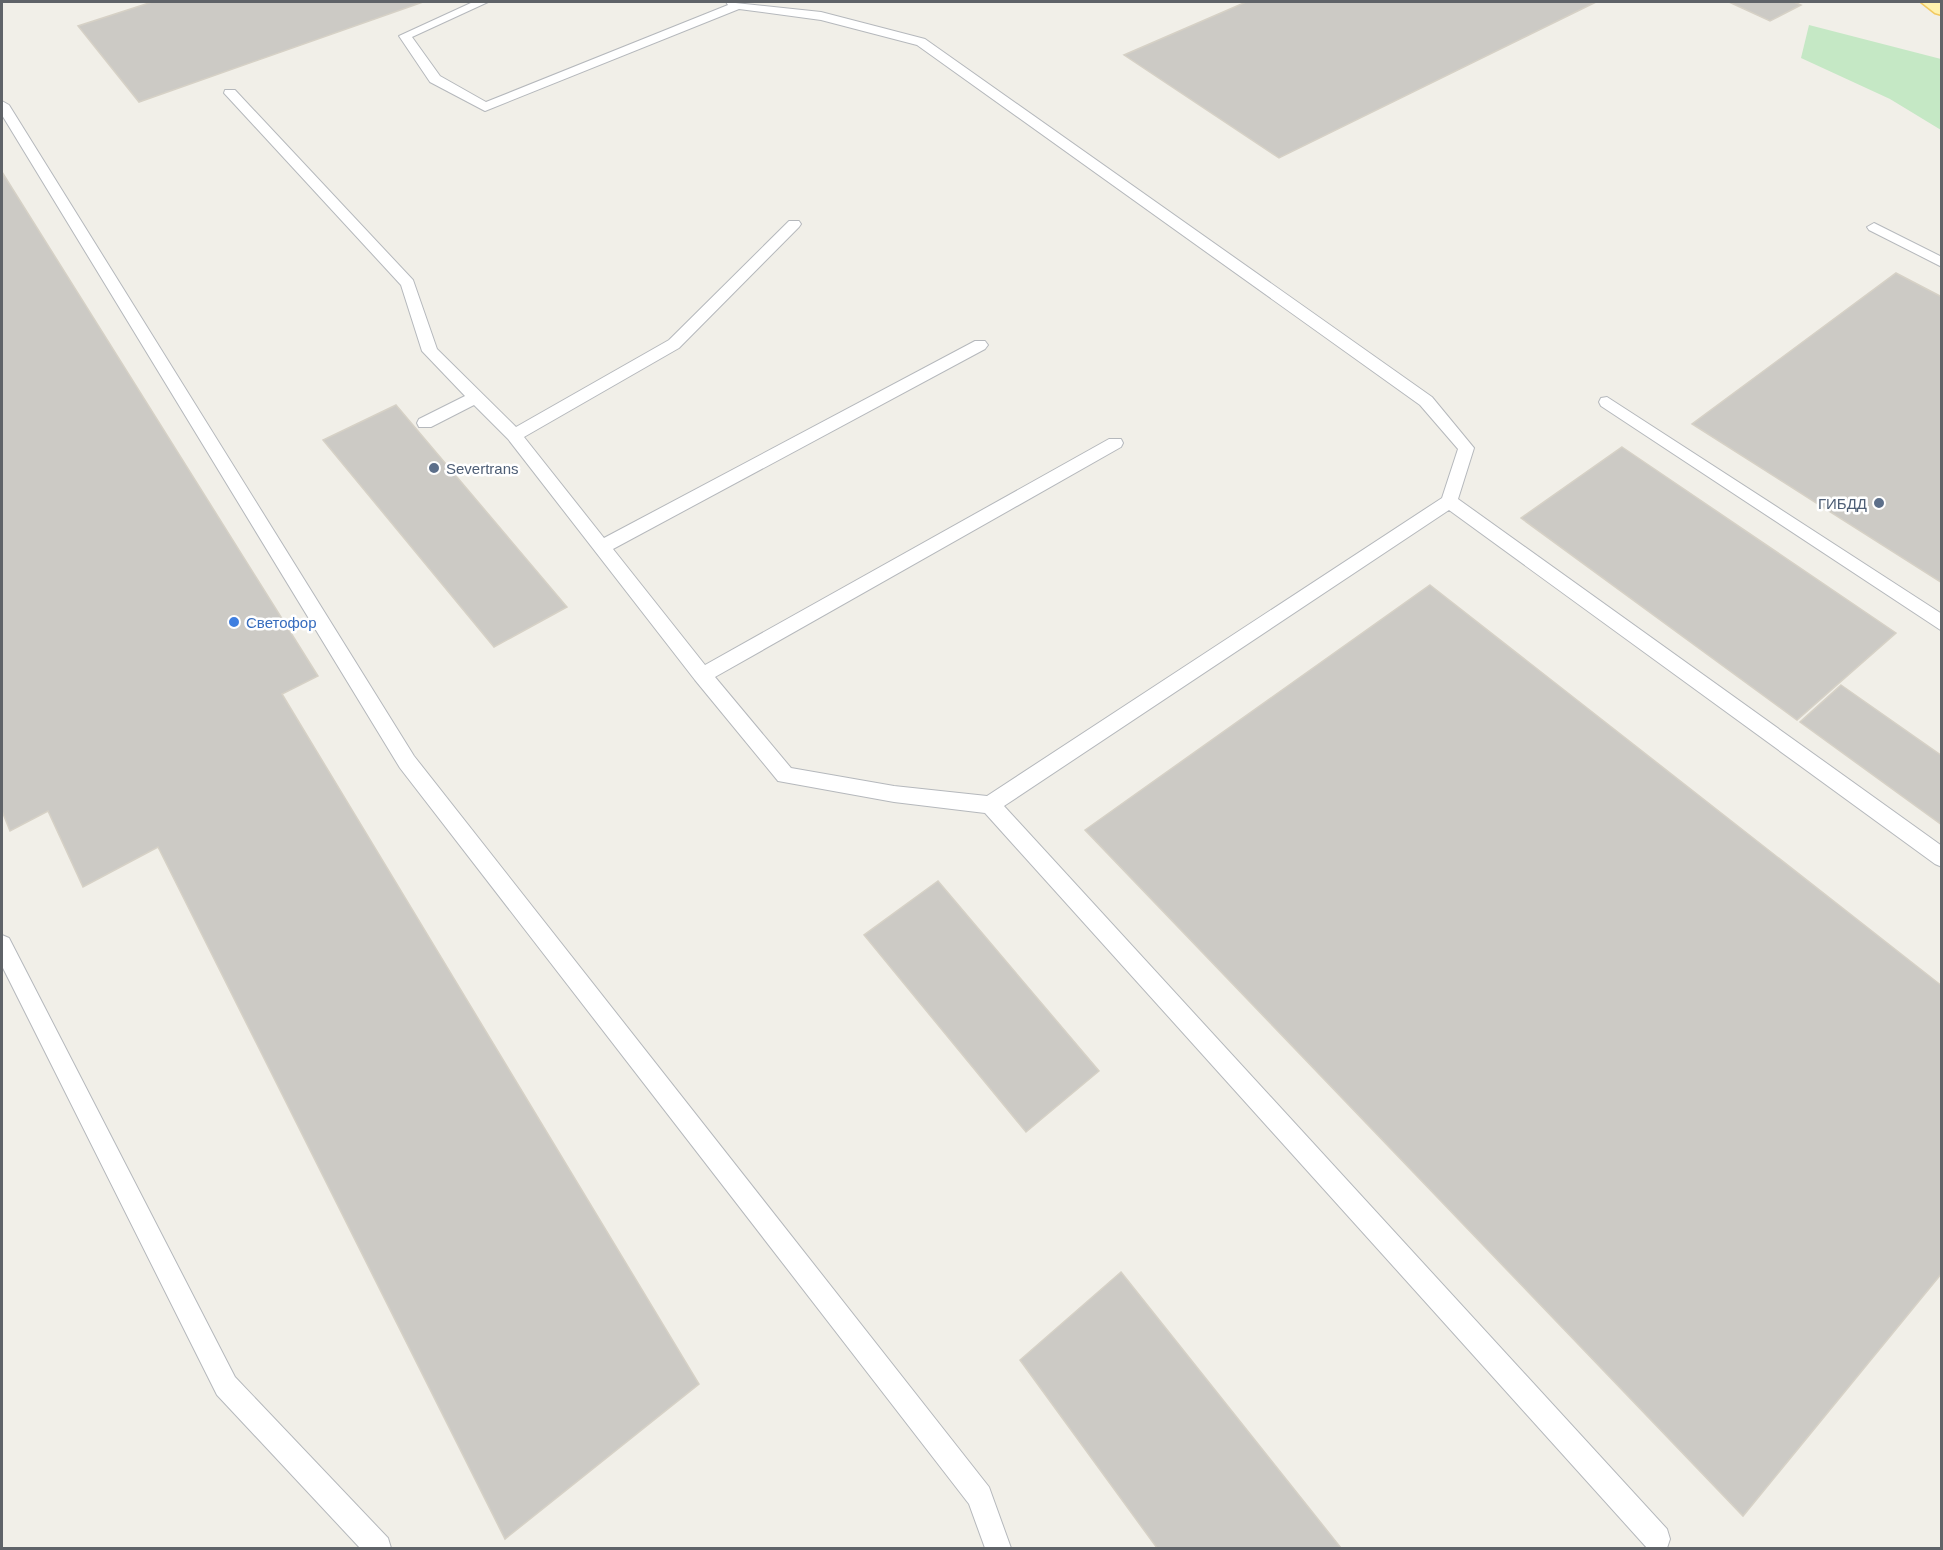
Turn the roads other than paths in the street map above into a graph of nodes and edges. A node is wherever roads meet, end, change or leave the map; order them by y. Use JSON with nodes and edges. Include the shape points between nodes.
{"nodes":[{"id":1,"x":482,"y":2,"type":"edge"},
{"id":2,"x":1931,"y":2,"type":"edge"},
{"id":3,"x":735,"y":3,"type":"edge"},
{"id":4,"x":1941,"y":9,"type":"edge"},
{"id":5,"x":230,"y":93,"type":"dead end"},
{"id":6,"x":2,"y":105,"type":"edge"},
{"id":7,"x":794,"y":224,"type":"dead end"},
{"id":8,"x":1874,"y":227,"type":"dead end"},
{"id":9,"x":1941,"y":262,"type":"edge"},
{"id":10,"x":980,"y":345,"type":"dead end"},
{"id":11,"x":476,"y":397,"type":"junction"},
{"id":12,"x":1607,"y":402,"type":"dead end"},
{"id":13,"x":424,"y":423,"type":"dead end"},
{"id":14,"x":514,"y":435,"type":"junction"},
{"id":15,"x":1115,"y":442,"type":"dead end"},
{"id":16,"x":1449,"y":501,"type":"junction"},
{"id":17,"x":601,"y":547,"type":"junction"},
{"id":18,"x":1941,"y":624,"type":"edge"},
{"id":19,"x":702,"y":675,"type":"junction"},
{"id":20,"x":990,"y":806,"type":"junction"},
{"id":21,"x":1941,"y":858,"type":"edge"},
{"id":22,"x":2,"y":945,"type":"edge"},
{"id":23,"x":1657,"y":1539,"type":"dead end"},
{"id":24,"x":378,"y":1548,"type":"edge"},
{"id":25,"x":998,"y":1548,"type":"edge"}],
"edges":[{"from":1,"to":3,"type":"lane","via":[[405,36],[435,79],[485,107]]},
{"from":2,"to":4,"type":"main road"},
{"from":3,"to":16,"type":"lane","via":[[820,16],[921,42],[1426,401],[1466,448]]},
{"from":5,"to":11,"type":"lane","via":[[408,283],[430,351]]},
{"from":6,"to":25,"type":"lane","via":[[407,762],[980,1496]]},
{"from":7,"to":14,"type":"lane","via":[[674,344]]},
{"from":8,"to":9,"type":"lane"},
{"from":10,"to":17,"type":"lane"},
{"from":11,"to":13,"type":"lane"},
{"from":11,"to":14,"type":"lane"},
{"from":12,"to":18,"type":"lane"},
{"from":14,"to":17,"type":"lane"},
{"from":15,"to":19,"type":"lane"},
{"from":16,"to":20,"type":"lane"},
{"from":16,"to":21,"type":"lane"},
{"from":17,"to":19,"type":"lane"},
{"from":19,"to":20,"type":"lane","via":[[785,775]]},
{"from":20,"to":23,"type":"lane"},
{"from":22,"to":24,"type":"lane","via":[[226,1386]]}]}
